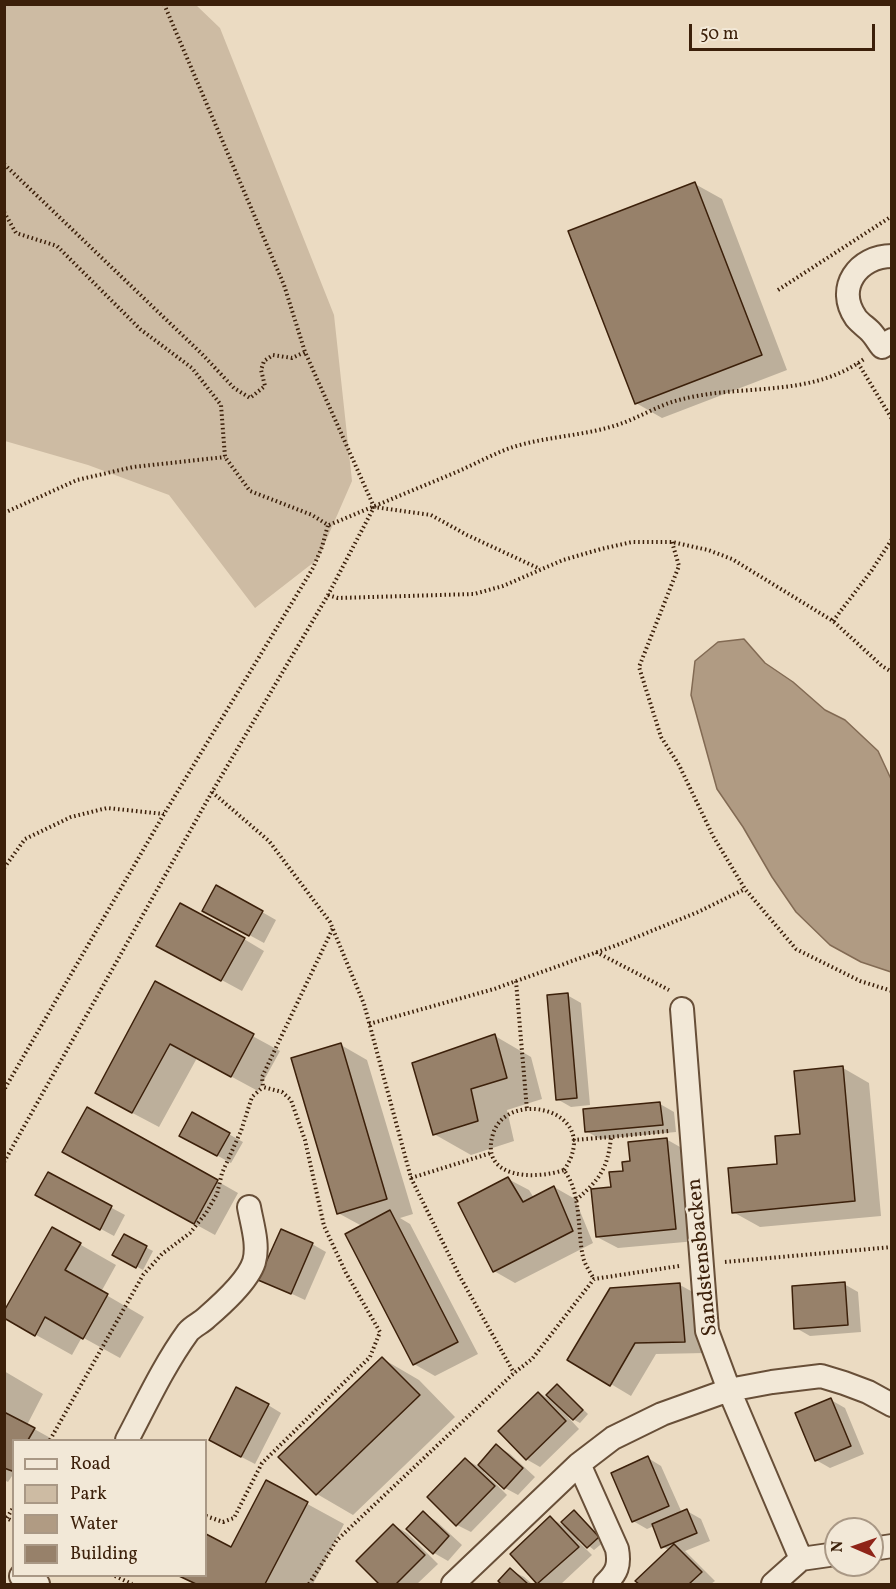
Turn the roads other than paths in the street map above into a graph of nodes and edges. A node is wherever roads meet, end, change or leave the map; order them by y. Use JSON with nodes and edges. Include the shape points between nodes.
{"nodes":[{"id":1,"x":891,"y":256,"type":"edge"},
{"id":2,"x":887,"y":343,"type":"edge"},
{"id":3,"x":682,"y":1009,"type":"road end"},
{"id":4,"x":249,"y":1207,"type":"dead end"},
{"id":5,"x":729,"y":1390,"type":"junction"},
{"id":6,"x":891,"y":1405,"type":"edge"},
{"id":7,"x":128,"y":1439,"type":"edge"},
{"id":8,"x":579,"y":1464,"type":"junction"},
{"id":9,"x":824,"y":1556,"type":"edge"},
{"id":10,"x":801,"y":1559,"type":"junction"},
{"id":11,"x":453,"y":1584,"type":"edge"},
{"id":12,"x":605,"y":1584,"type":"edge"},
{"id":13,"x":773,"y":1584,"type":"edge"}],
"edges":[{"from":1,"to":2,"type":"street","via":[[872,259],[858,268],[848,297],[856,318]]},
{"from":3,"to":5,"type":"street","name":"Sandstensbacken","via":[[707,1331]]},
{"from":4,"to":7,"type":"street","via":[[256,1246],[254,1262],[225,1300],[190,1329]]},
{"from":5,"to":6,"type":"street","via":[[821,1376]]},
{"from":5,"to":8,"type":"street","via":[[662,1414],[613,1438]]},
{"from":5,"to":10,"type":"street","name":"Sandstensbacken"},
{"from":8,"to":11,"type":"street"},
{"from":8,"to":12,"type":"street","via":[[617,1549],[619,1565]]},
{"from":9,"to":10,"type":"street"},
{"from":10,"to":13,"type":"street"}]}
